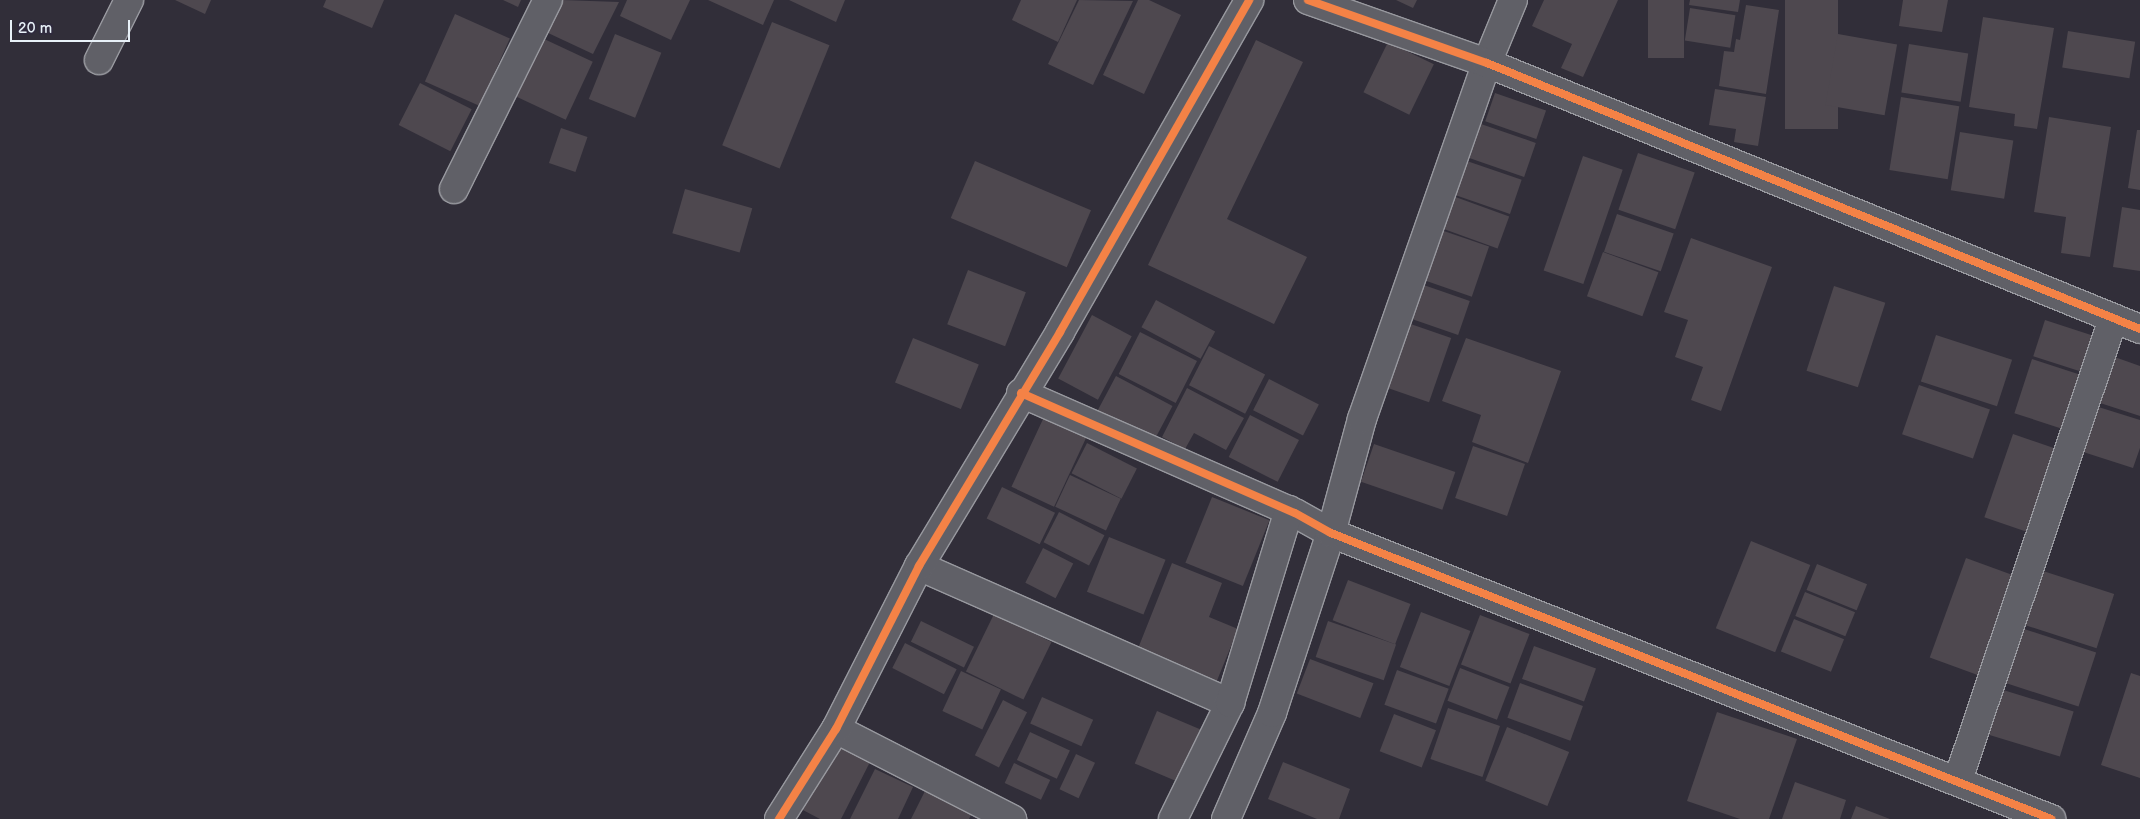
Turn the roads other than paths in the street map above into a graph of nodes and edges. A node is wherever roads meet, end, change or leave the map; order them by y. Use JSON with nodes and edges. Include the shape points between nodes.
{"nodes":[{"id":1,"x":129,"y":0,"type":"edge"},
{"id":2,"x":548,"y":0,"type":"edge"},
{"id":3,"x":1249,"y":0,"type":"edge"},
{"id":4,"x":1308,"y":0,"type":"edge"},
{"id":5,"x":1513,"y":0,"type":"edge"},
{"id":6,"x":99,"y":60,"type":"dead end"},
{"id":7,"x":1487,"y":63,"type":"junction"},
{"id":8,"x":454,"y":189,"type":"dead end"},
{"id":9,"x":2113,"y":320,"type":"junction"},
{"id":10,"x":2140,"y":329,"type":"edge"},
{"id":11,"x":1021,"y":393,"type":"junction"},
{"id":12,"x":1308,"y":520,"type":"junction"},
{"id":13,"x":918,"y":566,"type":"junction"},
{"id":14,"x":1230,"y":702,"type":"junction"},
{"id":15,"x":836,"y":729,"type":"junction"},
{"id":16,"x":1958,"y":780,"type":"junction"},
{"id":17,"x":779,"y":819,"type":"edge"},
{"id":18,"x":1012,"y":819,"type":"edge"},
{"id":19,"x":1173,"y":819,"type":"edge"},
{"id":20,"x":1226,"y":819,"type":"edge"},
{"id":21,"x":2051,"y":819,"type":"edge"}],
"edges":[{"from":1,"to":6,"type":"street"},
{"from":2,"to":8,"type":"street"},
{"from":3,"to":11,"type":"street","via":[[1152,173]]},
{"from":4,"to":7,"type":"street"},
{"from":5,"to":7,"type":"street"},
{"from":7,"to":9,"type":"street"},
{"from":7,"to":12,"type":"street","via":[[1362,419]]},
{"from":9,"to":10,"type":"street"},
{"from":9,"to":16,"type":"street"},
{"from":11,"to":12,"type":"street"},
{"from":11,"to":13,"type":"street"},
{"from":12,"to":14,"type":"street"},
{"from":12,"to":16,"type":"street"},
{"from":12,"to":20,"type":"street","via":[[1272,713]]},
{"from":13,"to":14,"type":"street"},
{"from":13,"to":15,"type":"street"},
{"from":14,"to":19,"type":"street"},
{"from":15,"to":17,"type":"street"},
{"from":15,"to":18,"type":"street"},
{"from":16,"to":21,"type":"street"}]}
